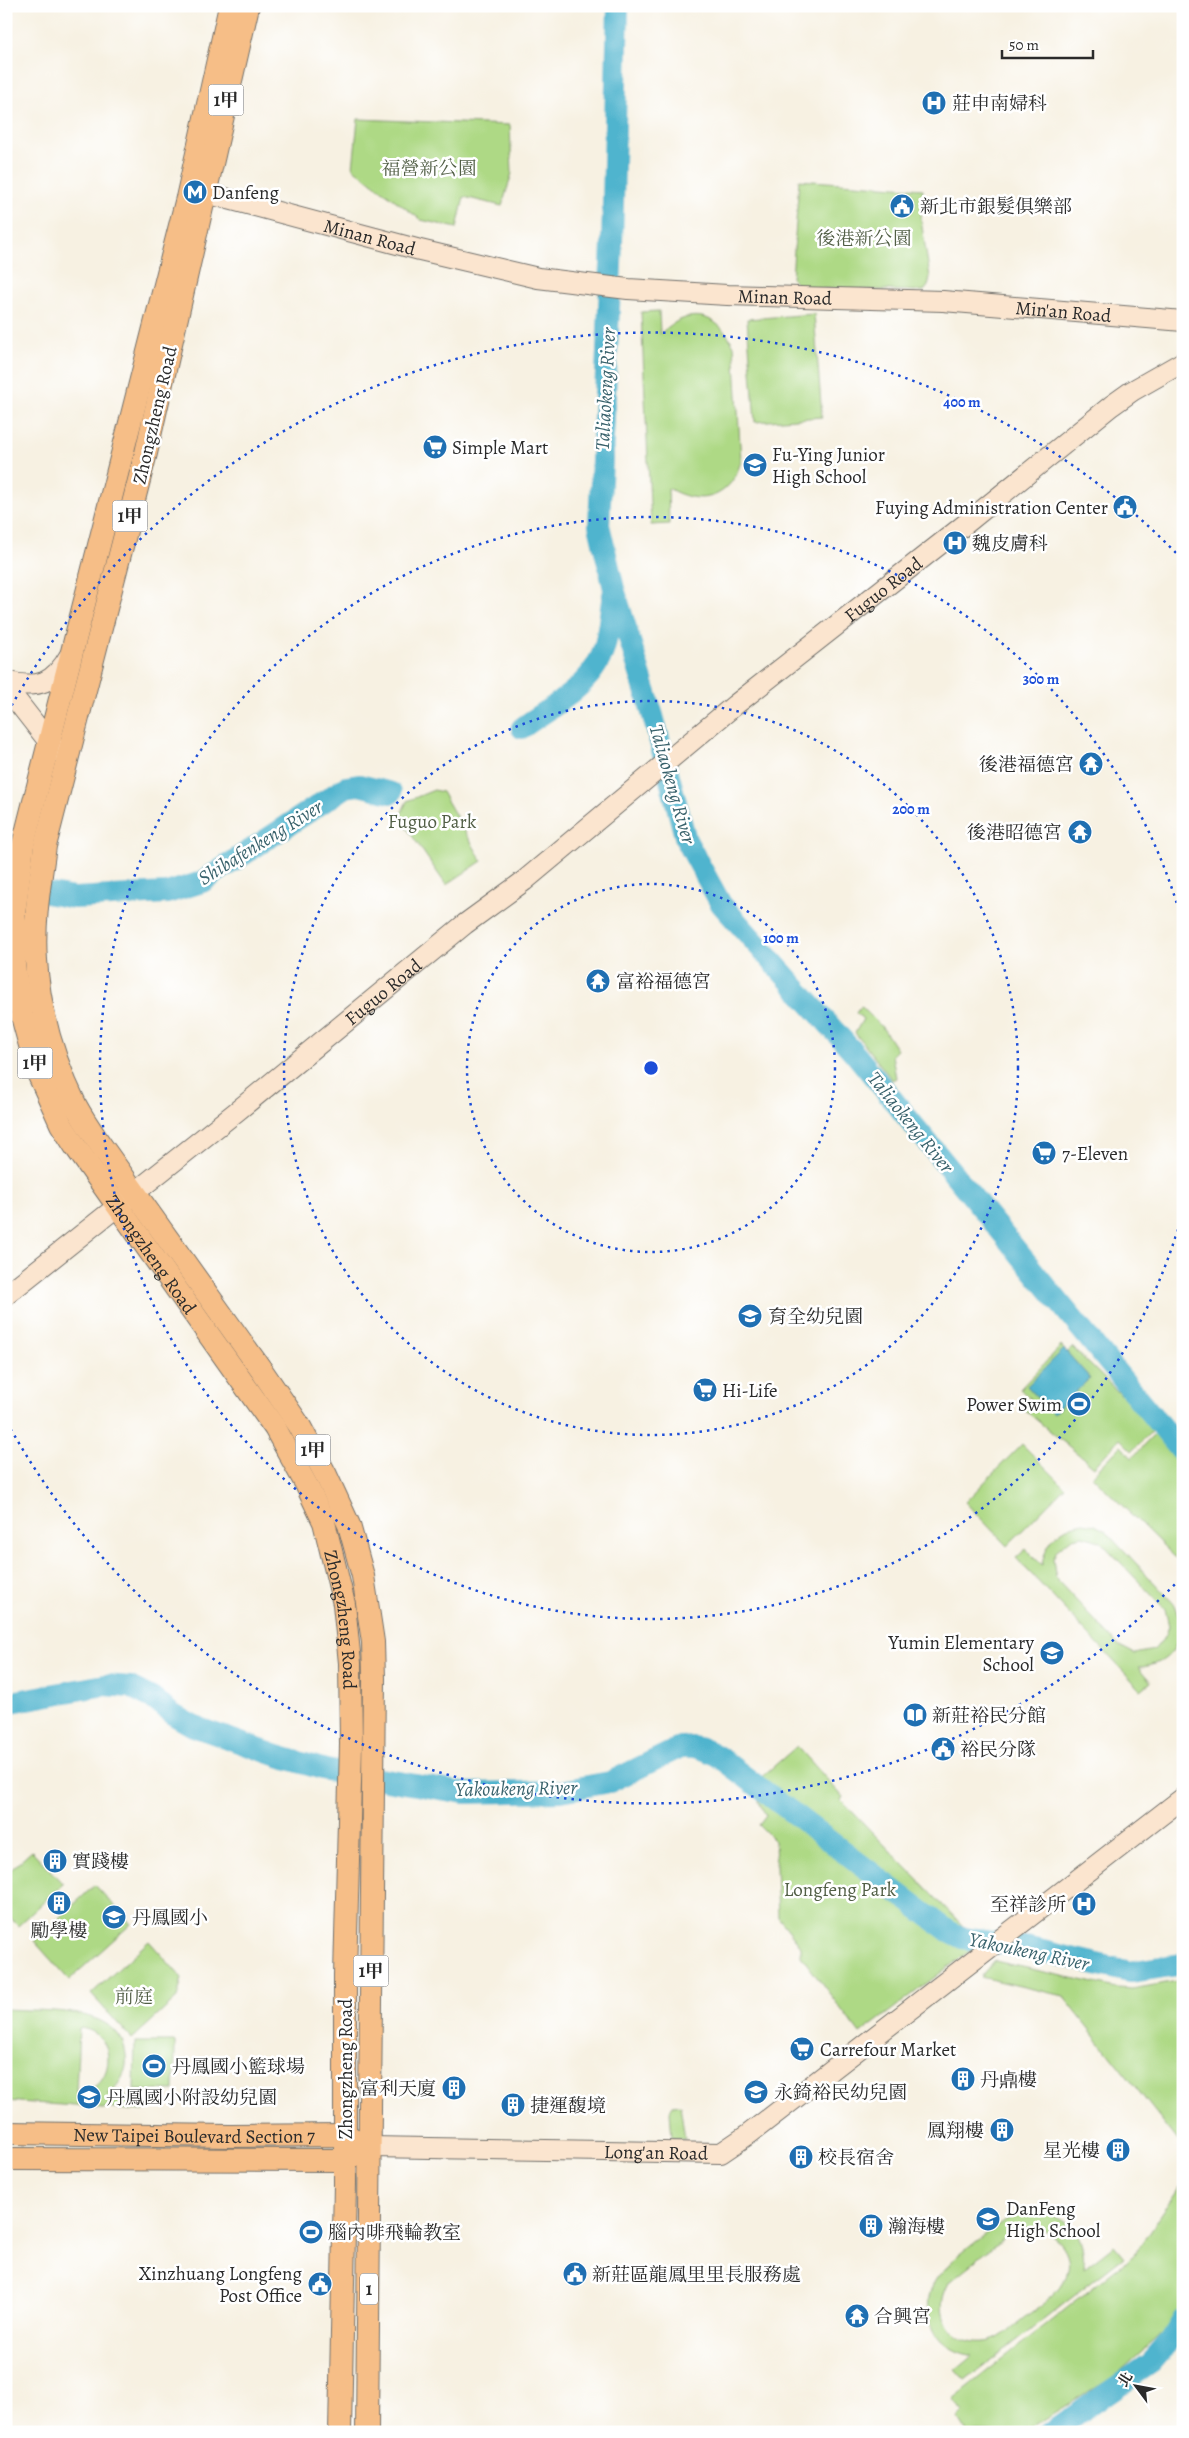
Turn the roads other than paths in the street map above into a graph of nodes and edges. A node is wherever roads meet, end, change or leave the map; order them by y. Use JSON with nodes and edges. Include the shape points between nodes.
{"nodes":[{"id":1,"x":230,"y":6,"type":"edge"},
{"id":2,"x":248,"y":6,"type":"edge"},
{"id":3,"x":197,"y":191,"type":"junction"},
{"id":4,"x":628,"y":289,"type":"joint"},
{"id":5,"x":1183,"y":321,"type":"edge"},
{"id":6,"x":1183,"y":362,"type":"edge"},
{"id":7,"x":71,"y":654,"type":"junction"},
{"id":8,"x":6,"y":681,"type":"edge"},
{"id":9,"x":6,"y":687,"type":"edge"},
{"id":10,"x":48,"y":740,"type":"junction"},
{"id":11,"x":66,"y":765,"type":"junction"},
{"id":12,"x":27,"y":900,"type":"junction"},
{"id":13,"x":135,"y":1194,"type":"junction"},
{"id":14,"x":118,"y":1208,"type":"junction"},
{"id":15,"x":6,"y":1295,"type":"edge"},
{"id":16,"x":345,"y":1515,"type":"junction"},
{"id":17,"x":324,"y":1522,"type":"junction"},
{"id":18,"x":1183,"y":1798,"type":"edge"},
{"id":19,"x":6,"y":2133,"type":"edge"},
{"id":20,"x":345,"y":2135,"type":"junction"},
{"id":21,"x":370,"y":2147,"type":"junction"},
{"id":22,"x":6,"y":2159,"type":"edge"},
{"id":23,"x":345,"y":2160,"type":"junction"},
{"id":24,"x":340,"y":2432,"type":"edge"},
{"id":25,"x":368,"y":2432,"type":"edge"}],
"edges":[{"from":1,"to":3,"type":"main road","name":"Zhongzheng Road","number":"1甲"},
{"from":2,"to":3,"type":"main road","name":"Zhongzheng Road","number":"1甲"},
{"from":3,"to":4,"type":"street","name":"Minan Road","via":[[420,250],[552,280]]},
{"from":3,"to":7,"type":"main road","name":"Zhongzheng Road","number":"1甲"},
{"from":3,"to":11,"type":"main road","name":"Zhongzheng Road","number":"1甲","via":[[146,453]]},
{"from":4,"to":5,"type":"street","name":"Min'an Road","via":[[943,302]]},
{"from":6,"to":13,"type":"street","name":"Fuguo Road","via":[[1111,406],[706,728],[524,881],[465,924]]},
{"from":7,"to":8,"type":"street","via":[[61,670],[49,680],[35,685]]},
{"from":7,"to":10,"type":"main road","name":"Zhongzheng Road","number":"1甲"},
{"from":9,"to":10,"type":"street"},
{"from":10,"to":11,"type":"street"},
{"from":10,"to":12,"type":"main road","name":"Zhongzheng Road","number":"1甲","via":[[23,845],[20,873]]},
{"from":11,"to":12,"type":"main road","name":"Zhongzheng Road","number":"1甲","via":[[45,846],[40,880]]},
{"from":12,"to":13,"type":"main road","name":"Zhongzheng Road","number":"1甲","via":[[49,1035],[60,1069],[77,1108]]},
{"from":12,"to":14,"type":"main road","name":"Zhongzheng Road","number":"1甲","via":[[14,966],[22,1016],[37,1071],[61,1124]]},
{"from":13,"to":14,"type":"street","name":"Fuguo Road"},
{"from":13,"to":16,"type":"main road","name":"Zhongzheng Road","number":"1甲","via":[[299,1425]]},
{"from":14,"to":15,"type":"street","name":"Fuguo Road"},
{"from":14,"to":17,"type":"main road","name":"Zhongzheng Road","number":"1甲","via":[[275,1428]]},
{"from":16,"to":17,"type":"main road"},
{"from":16,"to":21,"type":"main road","name":"Zhongzheng Road","number":"1甲","via":[[363,1576],[373,1642]]},
{"from":17,"to":20,"type":"main road","name":"Zhongzheng Road","number":"1甲","via":[[344,1604],[350,1663]]},
{"from":18,"to":21,"type":"street","name":"Long'an Road","via":[[721,2153]]},
{"from":19,"to":20,"type":"main road","name":"New Taipei Boulevard Section 7"},
{"from":20,"to":21,"type":"main road","name":"New Taipei Boulevard Section 7"},
{"from":20,"to":23,"type":"main road","name":"Zhongzheng Road","number":"1甲"},
{"from":21,"to":23,"type":"main road","name":"New Taipei Boulevard Section 7"},
{"from":21,"to":25,"type":"main road","name":"Zhongzheng Road","number":"1"},
{"from":22,"to":23,"type":"main road","name":"New Taipei Boulevard Section 7"},
{"from":23,"to":24,"type":"main road","name":"Zhongzheng Road","number":"1"}]}
